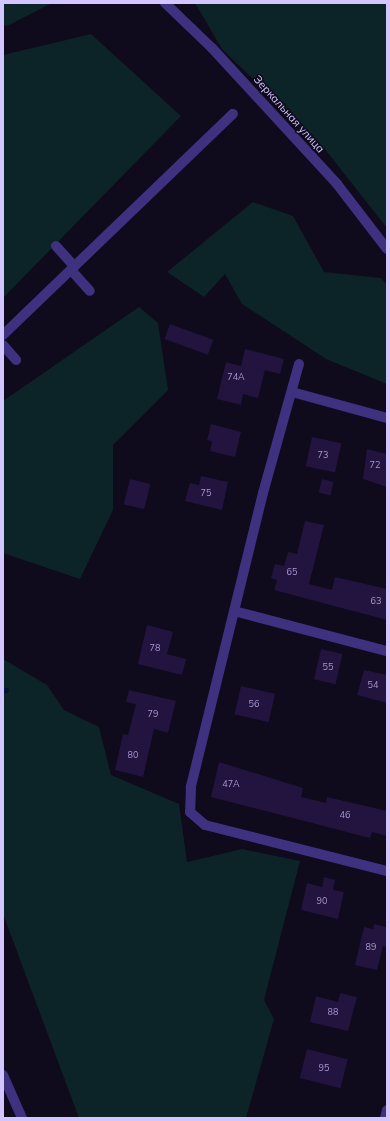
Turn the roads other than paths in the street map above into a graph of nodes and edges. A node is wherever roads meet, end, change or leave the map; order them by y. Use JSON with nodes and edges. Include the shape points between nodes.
{"nodes":[{"id":1,"x":164,"y":3,"type":"edge"},
{"id":2,"x":233,"y":114,"type":"dead end"},
{"id":3,"x":56,"y":246,"type":"dead end"},
{"id":4,"x":387,"y":249,"type":"edge"},
{"id":5,"x":72,"y":268,"type":"junction"},
{"id":6,"x":90,"y":291,"type":"dead end"},
{"id":7,"x":3,"y":335,"type":"edge"},
{"id":8,"x":3,"y":345,"type":"edge"},
{"id":9,"x":16,"y":360,"type":"dead end"},
{"id":10,"x":299,"y":364,"type":"dead end"},
{"id":11,"x":292,"y":392,"type":"junction"},
{"id":12,"x":387,"y":418,"type":"edge"},
{"id":13,"x":234,"y":611,"type":"junction"},
{"id":14,"x":387,"y":651,"type":"edge"},
{"id":15,"x":387,"y":872,"type":"edge"},
{"id":16,"x":3,"y":1075,"type":"edge"},
{"id":17,"x":387,"y":1110,"type":"edge"},
{"id":18,"x":22,"y":1118,"type":"edge"},
{"id":19,"x":385,"y":1118,"type":"edge"}],
"edges":[{"from":1,"to":4,"type":"street","name":"Зеркальная улица","via":[[212,48],[337,184]]},
{"from":2,"to":5,"type":"street"},
{"from":3,"to":5,"type":"street"},
{"from":5,"to":6,"type":"street"},
{"from":5,"to":7,"type":"street"},
{"from":8,"to":9,"type":"street"},
{"from":10,"to":11,"type":"street"},
{"from":11,"to":12,"type":"street"},
{"from":11,"to":13,"type":"street"},
{"from":13,"to":14,"type":"street"},
{"from":13,"to":15,"type":"street","via":[[191,787],[190,812],[205,825]]},
{"from":16,"to":18,"type":"street"},
{"from":17,"to":19,"type":"street"}]}
